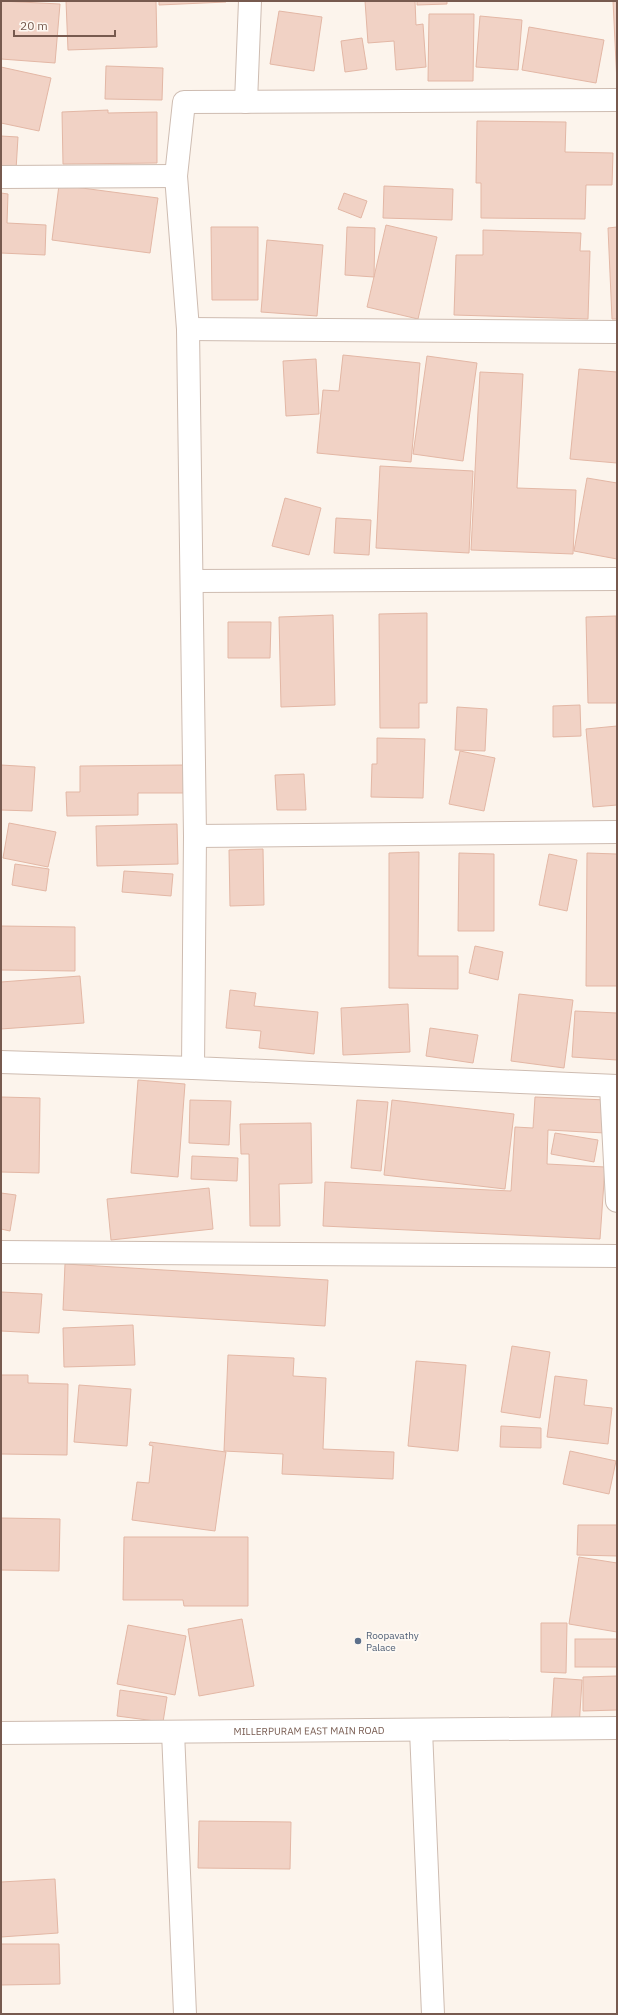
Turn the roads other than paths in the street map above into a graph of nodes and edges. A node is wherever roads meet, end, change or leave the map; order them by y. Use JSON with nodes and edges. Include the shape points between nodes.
{"nodes":[{"id":1,"x":250,"y":1,"type":"edge"},
{"id":2,"x":617,"y":100,"type":"edge"},
{"id":3,"x":246,"y":102,"type":"junction"},
{"id":4,"x":176,"y":176,"type":"junction"},
{"id":5,"x":1,"y":177,"type":"edge"},
{"id":6,"x":188,"y":329,"type":"junction"},
{"id":7,"x":617,"y":332,"type":"edge"},
{"id":8,"x":617,"y":579,"type":"edge"},
{"id":9,"x":192,"y":581,"type":"junction"},
{"id":10,"x":617,"y":832,"type":"edge"},
{"id":11,"x":195,"y":836,"type":"junction"},
{"id":12,"x":1,"y":1062,"type":"edge"},
{"id":13,"x":193,"y":1068,"type":"junction"},
{"id":14,"x":614,"y":1086,"type":"edge"},
{"id":15,"x":617,"y":1201,"type":"edge"},
{"id":16,"x":1,"y":1252,"type":"edge"},
{"id":17,"x":617,"y":1256,"type":"edge"},
{"id":18,"x":617,"y":1728,"type":"edge"},
{"id":19,"x":421,"y":1730,"type":"junction"},
{"id":20,"x":173,"y":1732,"type":"junction"},
{"id":21,"x":1,"y":1733,"type":"edge"},
{"id":22,"x":185,"y":2014,"type":"edge"},
{"id":23,"x":433,"y":2014,"type":"edge"}],
"edges":[{"from":1,"to":3,"type":"street"},
{"from":2,"to":3,"type":"street"},
{"from":3,"to":4,"type":"street","via":[[184,102]]},
{"from":4,"to":5,"type":"street"},
{"from":4,"to":6,"type":"street"},
{"from":6,"to":7,"type":"street"},
{"from":6,"to":9,"type":"street"},
{"from":8,"to":9,"type":"street"},
{"from":9,"to":11,"type":"street"},
{"from":10,"to":11,"type":"street"},
{"from":11,"to":13,"type":"street"},
{"from":12,"to":13,"type":"street"},
{"from":13,"to":14,"type":"street"},
{"from":14,"to":15,"type":"street"},
{"from":16,"to":17,"type":"street"},
{"from":18,"to":19,"type":"street","name":"MILLERPURAM EAST MAIN ROAD"},
{"from":19,"to":20,"type":"street","name":"MILLERPURAM EAST MAIN ROAD"},
{"from":19,"to":23,"type":"street"},
{"from":20,"to":21,"type":"street","name":"MILLERPURAM EAST MAIN ROAD"},
{"from":20,"to":22,"type":"street"}]}
